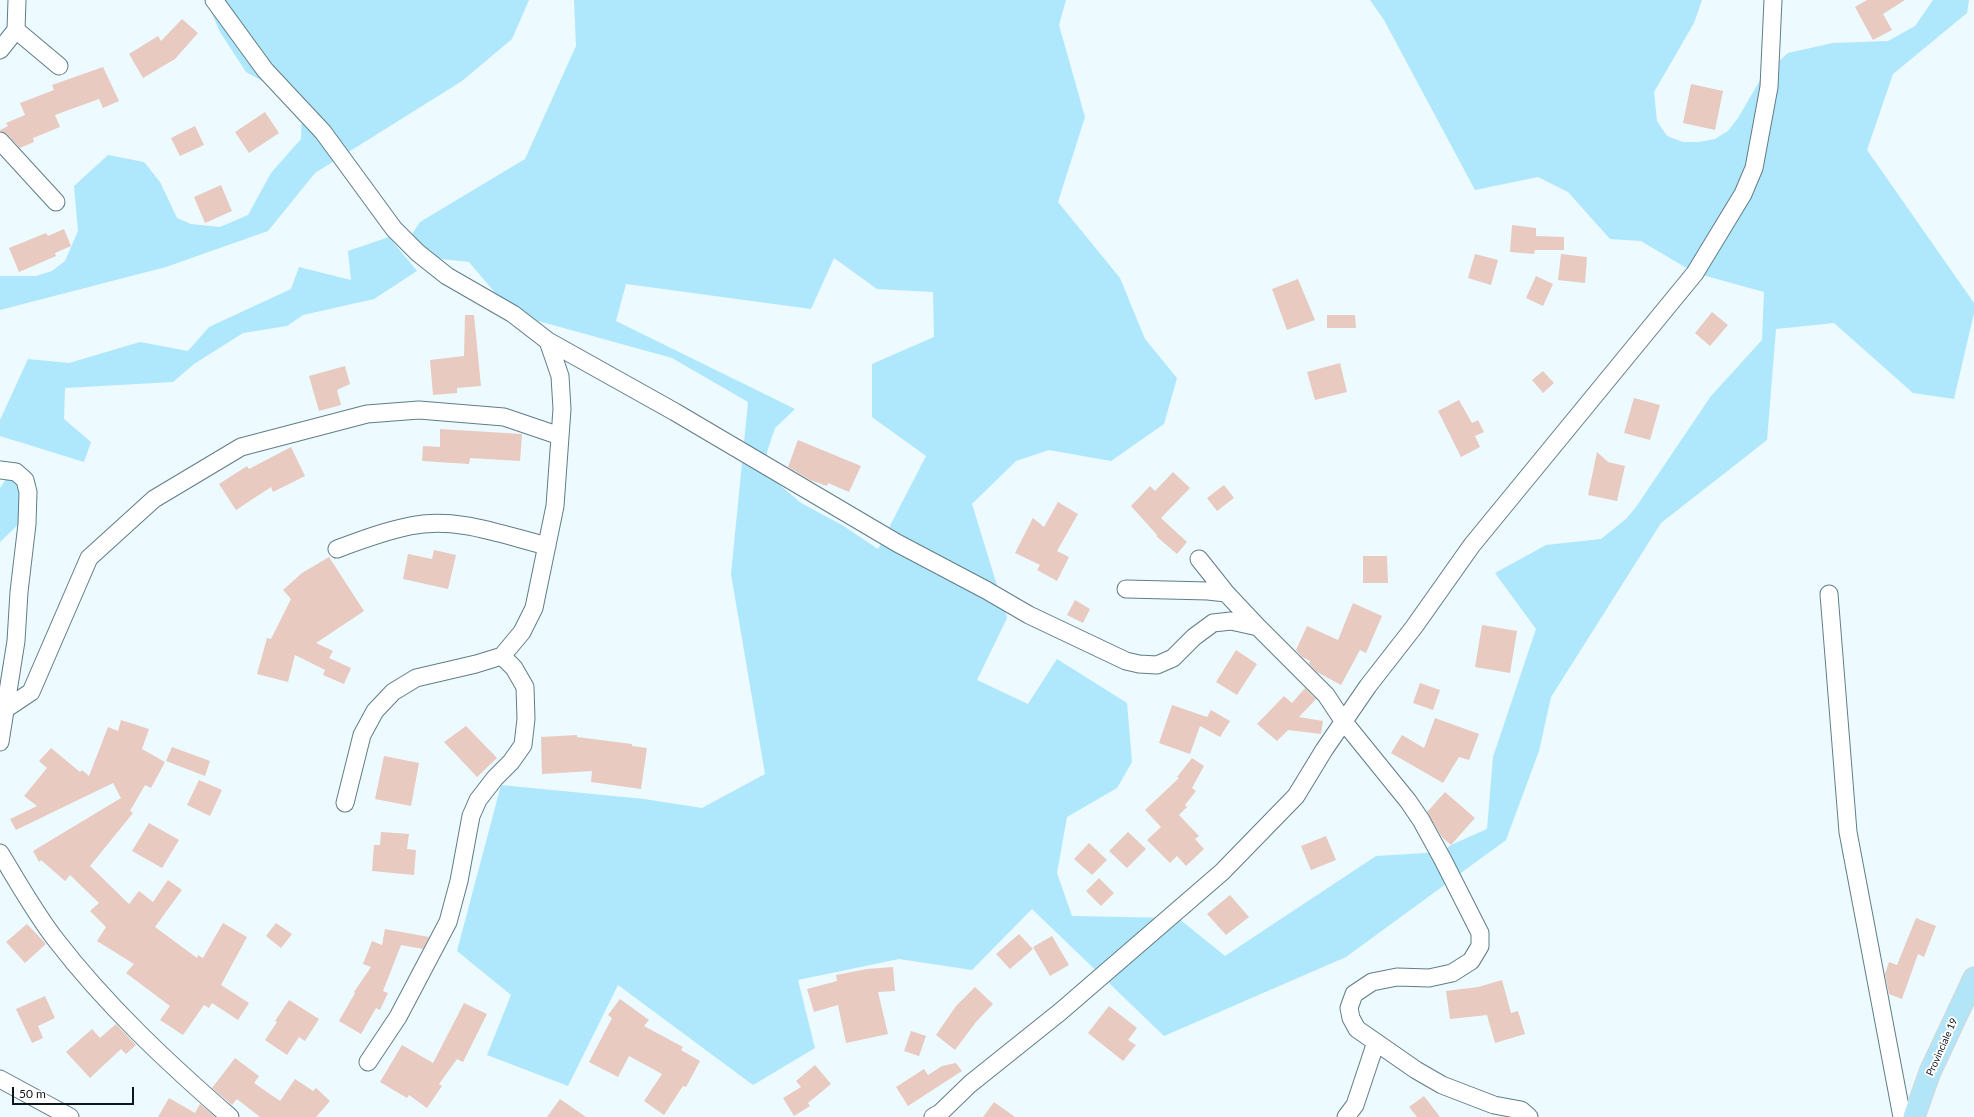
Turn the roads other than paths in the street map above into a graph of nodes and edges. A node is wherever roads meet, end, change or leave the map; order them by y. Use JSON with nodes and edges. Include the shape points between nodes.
{"nodes":[{"id":1,"x":17,"y":0,"type":"edge"},
{"id":2,"x":214,"y":0,"type":"edge"},
{"id":3,"x":1773,"y":0,"type":"edge"},
{"id":4,"x":16,"y":30,"type":"junction"},
{"id":5,"x":0,"y":50,"type":"edge"},
{"id":6,"x":59,"y":66,"type":"dead end"},
{"id":7,"x":0,"y":141,"type":"edge"},
{"id":8,"x":56,"y":202,"type":"dead end"},
{"id":9,"x":548,"y":341,"type":"junction"},
{"id":10,"x":560,"y":436,"type":"junction"},
{"id":11,"x":0,"y":470,"type":"edge"},
{"id":12,"x":547,"y":546,"type":"junction"},
{"id":13,"x":337,"y":549,"type":"dead end"},
{"id":14,"x":1199,"y":559,"type":"dead end"},
{"id":15,"x":1126,"y":589,"type":"dead end"},
{"id":16,"x":1226,"y":593,"type":"junction"},
{"id":17,"x":1829,"y":594,"type":"dead end"},
{"id":18,"x":1258,"y":627,"type":"junction"},
{"id":19,"x":502,"y":656,"type":"junction"},
{"id":20,"x":4,"y":710,"type":"junction"},
{"id":21,"x":1344,"y":722,"type":"junction"},
{"id":22,"x":0,"y":742,"type":"edge"},
{"id":23,"x":345,"y":803,"type":"dead end"},
{"id":24,"x":0,"y":853,"type":"edge"},
{"id":25,"x":1974,"y":978,"type":"edge"},
{"id":26,"x":1376,"y":1042,"type":"junction"},
{"id":27,"x":368,"y":1062,"type":"dead end"},
{"id":28,"x":0,"y":1079,"type":"edge"},
{"id":29,"x":70,"y":1117,"type":"edge"},
{"id":30,"x":230,"y":1117,"type":"edge"},
{"id":31,"x":933,"y":1117,"type":"edge"},
{"id":32,"x":1346,"y":1117,"type":"edge"},
{"id":33,"x":1529,"y":1117,"type":"edge"},
{"id":34,"x":1902,"y":1117,"type":"edge"},
{"id":35,"x":1914,"y":1117,"type":"edge"}],
"edges":[{"from":1,"to":4,"type":"street"},
{"from":2,"to":9,"type":"street","via":[[265,70],[323,132],[399,234],[447,276],[513,314]]},
{"from":3,"to":21,"type":"street","via":[[1769,87],[1754,168],[1743,194],[1695,274],[1472,545]]},
{"from":4,"to":5,"type":"street"},
{"from":4,"to":6,"type":"street"},
{"from":7,"to":8,"type":"street"},
{"from":9,"to":10,"type":"street","via":[[560,376]]},
{"from":9,"to":18,"type":"street","via":[[675,412],[897,543],[1029,616],[1126,661],[1157,665],[1173,658],[1194,636],[1213,623],[1231,621]]},
{"from":10,"to":12,"type":"street","via":[[555,506]]},
{"from":10,"to":20,"type":"street","via":[[504,417],[419,410],[367,414],[241,447],[154,499],[89,558],[31,692]]},
{"from":11,"to":20,"type":"street","via":[[16,472],[25,480],[28,492],[16,641]]},
{"from":12,"to":13,"type":"street","via":[[474,526],[448,524],[411,525]]},
{"from":12,"to":19,"type":"street","via":[[534,608],[522,632]]},
{"from":14,"to":16,"type":"street"},
{"from":15,"to":16,"type":"street"},
{"from":16,"to":18,"type":"street"},
{"from":17,"to":34,"type":"street","via":[[1848,832]]},
{"from":18,"to":21,"type":"street","via":[[1326,695]]},
{"from":19,"to":23,"type":"street","via":[[416,678],[393,692],[375,711],[362,735]]},
{"from":19,"to":27,"type":"street","via":[[514,668],[525,687],[526,719],[523,745],[478,800],[471,816],[459,882],[448,922],[398,1017]]},
{"from":20,"to":22,"type":"street"},
{"from":21,"to":26,"type":"street","via":[[1421,820],[1480,933],[1480,946],[1471,961],[1452,973],[1429,978],[1397,977],[1372,982],[1354,994],[1349,1008],[1351,1018],[1357,1029]]},
{"from":21,"to":31,"type":"street","via":[[1296,796],[1222,872],[1060,1012]]},
{"from":24,"to":30,"type":"street","via":[[56,939],[109,1001]]},
{"from":25,"to":35,"type":"main road","name":"Provinciale 19","via":[[1930,1072]]},
{"from":26,"to":32,"type":"street","via":[[1355,1105]]},
{"from":26,"to":33,"type":"street","via":[[1442,1085],[1494,1104],[1521,1110]]},
{"from":28,"to":29,"type":"street"}]}
